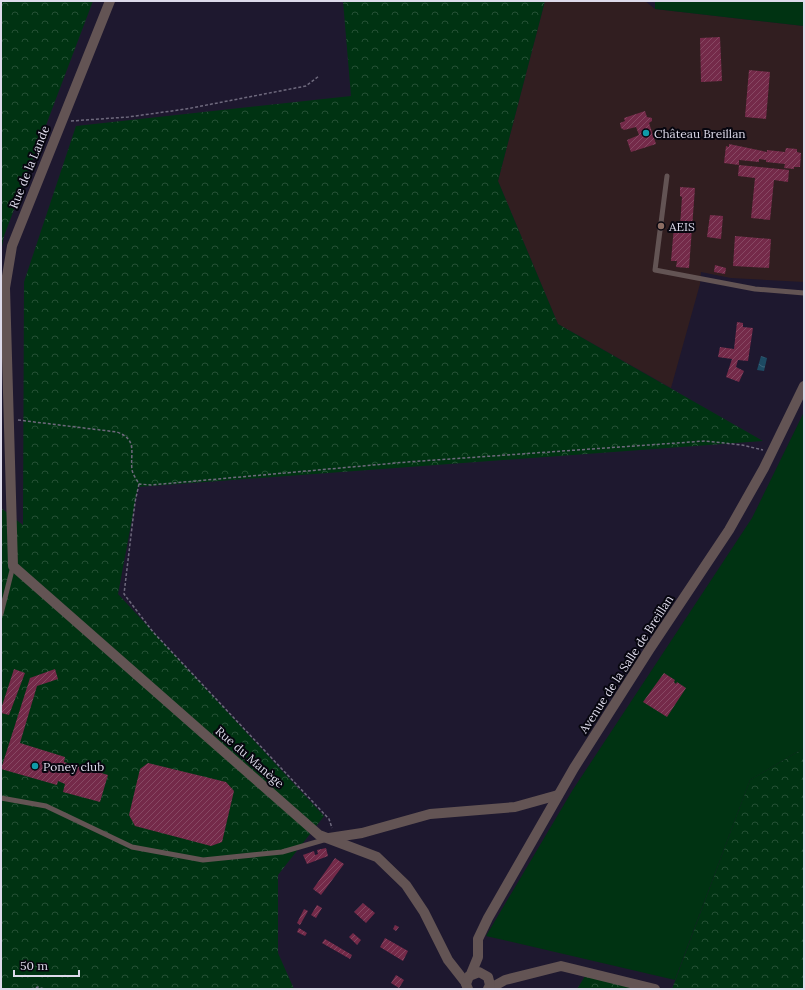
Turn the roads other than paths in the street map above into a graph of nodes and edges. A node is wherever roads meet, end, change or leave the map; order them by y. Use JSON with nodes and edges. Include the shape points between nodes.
{"nodes":[{"id":1,"x":110,"y":1,"type":"edge"},
{"id":2,"x":667,"y":176,"type":"dead end"},
{"id":3,"x":804,"y":293,"type":"edge"},
{"id":4,"x":804,"y":386,"type":"edge"},
{"id":5,"x":13,"y":566,"type":"junction"},
{"id":6,"x":1,"y":614,"type":"edge"},
{"id":7,"x":558,"y":795,"type":"junction"},
{"id":8,"x":1,"y":798,"type":"edge"},
{"id":9,"x":331,"y":838,"type":"junction"},
{"id":10,"x":478,"y":957,"type":"junction"},
{"id":11,"x":487,"y":975,"type":"junction"},
{"id":12,"x":505,"y":980,"type":"junction"},
{"id":13,"x":468,"y":982,"type":"edge"},
{"id":14,"x":489,"y":989,"type":"edge"},
{"id":15,"x":655,"y":989,"type":"edge"}],
"edges":[{"from":1,"to":5,"type":"street","name":"Rue de la Lande","via":[[12,246],[8,265],[5,288]]},
{"from":2,"to":3,"type":"lane","via":[[655,270],[755,289]]},
{"from":4,"to":7,"type":"street","name":"Avenue de la Salle de Breillan","via":[[772,452],[729,530],[649,650]]},
{"from":5,"to":6,"type":"lane"},
{"from":5,"to":9,"type":"street","name":"Rue du Manège","via":[[319,835]]},
{"from":7,"to":9,"type":"street","via":[[515,807],[430,814],[362,833]]},
{"from":7,"to":10,"type":"street","name":"Avenue de la Salle de Breillan","via":[[488,918],[478,939]]},
{"from":8,"to":9,"type":"lane","via":[[46,806],[132,847],[203,860],[282,852]]},
{"from":9,"to":13,"type":"street","name":"Rue du Manège","via":[[377,857],[406,885],[424,912],[455,970]]},
{"from":10,"to":11,"type":"street","name":"Avenue de la Salle de Breillan"},
{"from":10,"to":13,"type":"street","name":"Avenue de la Salle de Breillan"},
{"from":11,"to":12,"type":"street","name":"Rue du Manège"},
{"from":11,"to":13,"type":"street","name":"Rue du Manège","via":[[479,972]]},
{"from":11,"to":14,"type":"street","name":"Avenue de la Salle de Breillan","via":[[490,981]]},
{"from":12,"to":14,"type":"street"},
{"from":12,"to":15,"type":"street","via":[[561,966]]}]}
